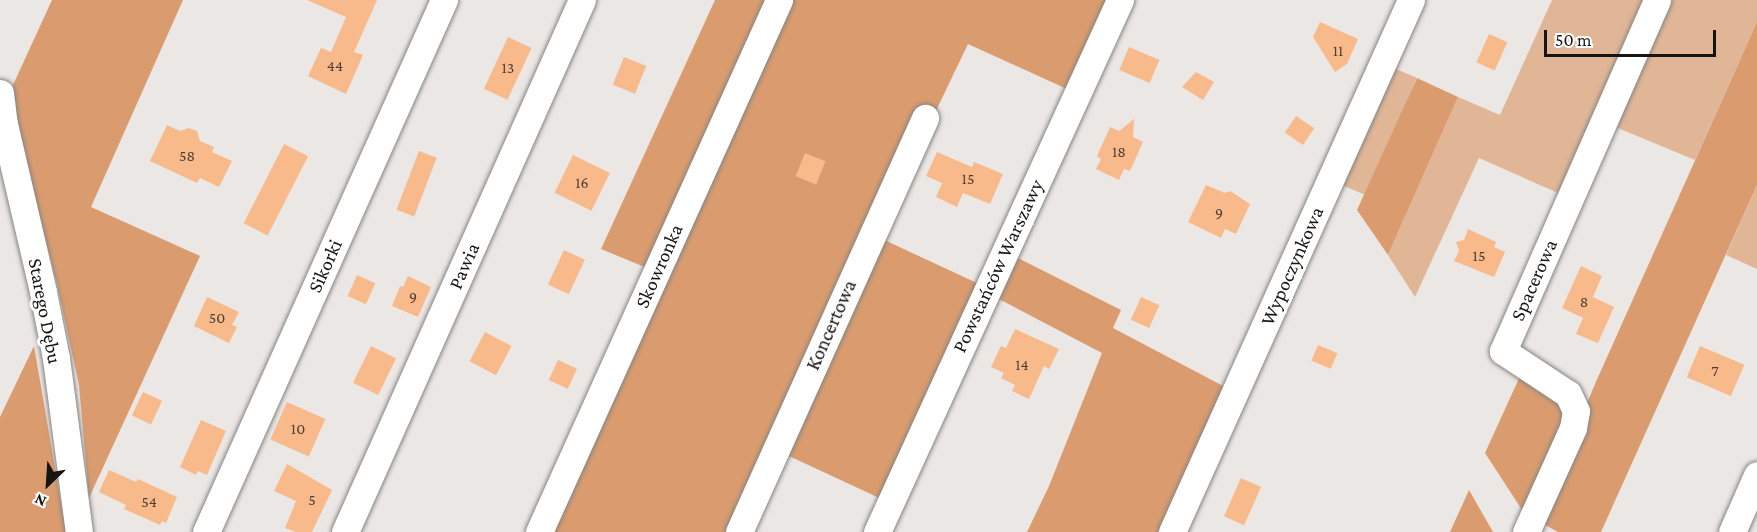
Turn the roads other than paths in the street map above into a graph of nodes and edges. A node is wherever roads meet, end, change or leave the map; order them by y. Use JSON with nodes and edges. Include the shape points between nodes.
{"nodes":[{"id":1,"x":444,"y":0,"type":"edge"},
{"id":2,"x":582,"y":0,"type":"edge"},
{"id":3,"x":779,"y":0,"type":"edge"},
{"id":4,"x":1120,"y":0,"type":"edge"},
{"id":5,"x":1411,"y":0,"type":"edge"},
{"id":6,"x":1657,"y":0,"type":"edge"},
{"id":7,"x":0,"y":93,"type":"edge"},
{"id":8,"x":925,"y":118,"type":"dead end"},
{"id":9,"x":1757,"y":476,"type":"edge"},
{"id":10,"x":79,"y":532,"type":"edge"},
{"id":11,"x":206,"y":532,"type":"edge"},
{"id":12,"x":345,"y":532,"type":"edge"},
{"id":13,"x":539,"y":532,"type":"edge"},
{"id":14,"x":739,"y":532,"type":"edge"},
{"id":15,"x":877,"y":532,"type":"edge"},
{"id":16,"x":1172,"y":532,"type":"edge"},
{"id":17,"x":1526,"y":532,"type":"edge"},
{"id":18,"x":1732,"y":532,"type":"edge"}],
"edges":[{"from":1,"to":11,"type":"street","name":"Sikorki"},
{"from":2,"to":12,"type":"street","name":"Pawia"},
{"from":3,"to":13,"type":"street","name":"Skowronka"},
{"from":4,"to":15,"type":"street","name":"Powstańców Warszawy"},
{"from":5,"to":16,"type":"street","name":"Wypoczynkowa"},
{"from":6,"to":17,"type":"street","name":"Spacerowa","via":[[1503,351],[1568,394],[1576,411],[1573,428]]},
{"from":7,"to":10,"type":"street","name":"Starego Dębu","via":[[56,358]]},
{"from":8,"to":14,"type":"street","name":"Koncertowa"},
{"from":9,"to":18,"type":"street"}]}
